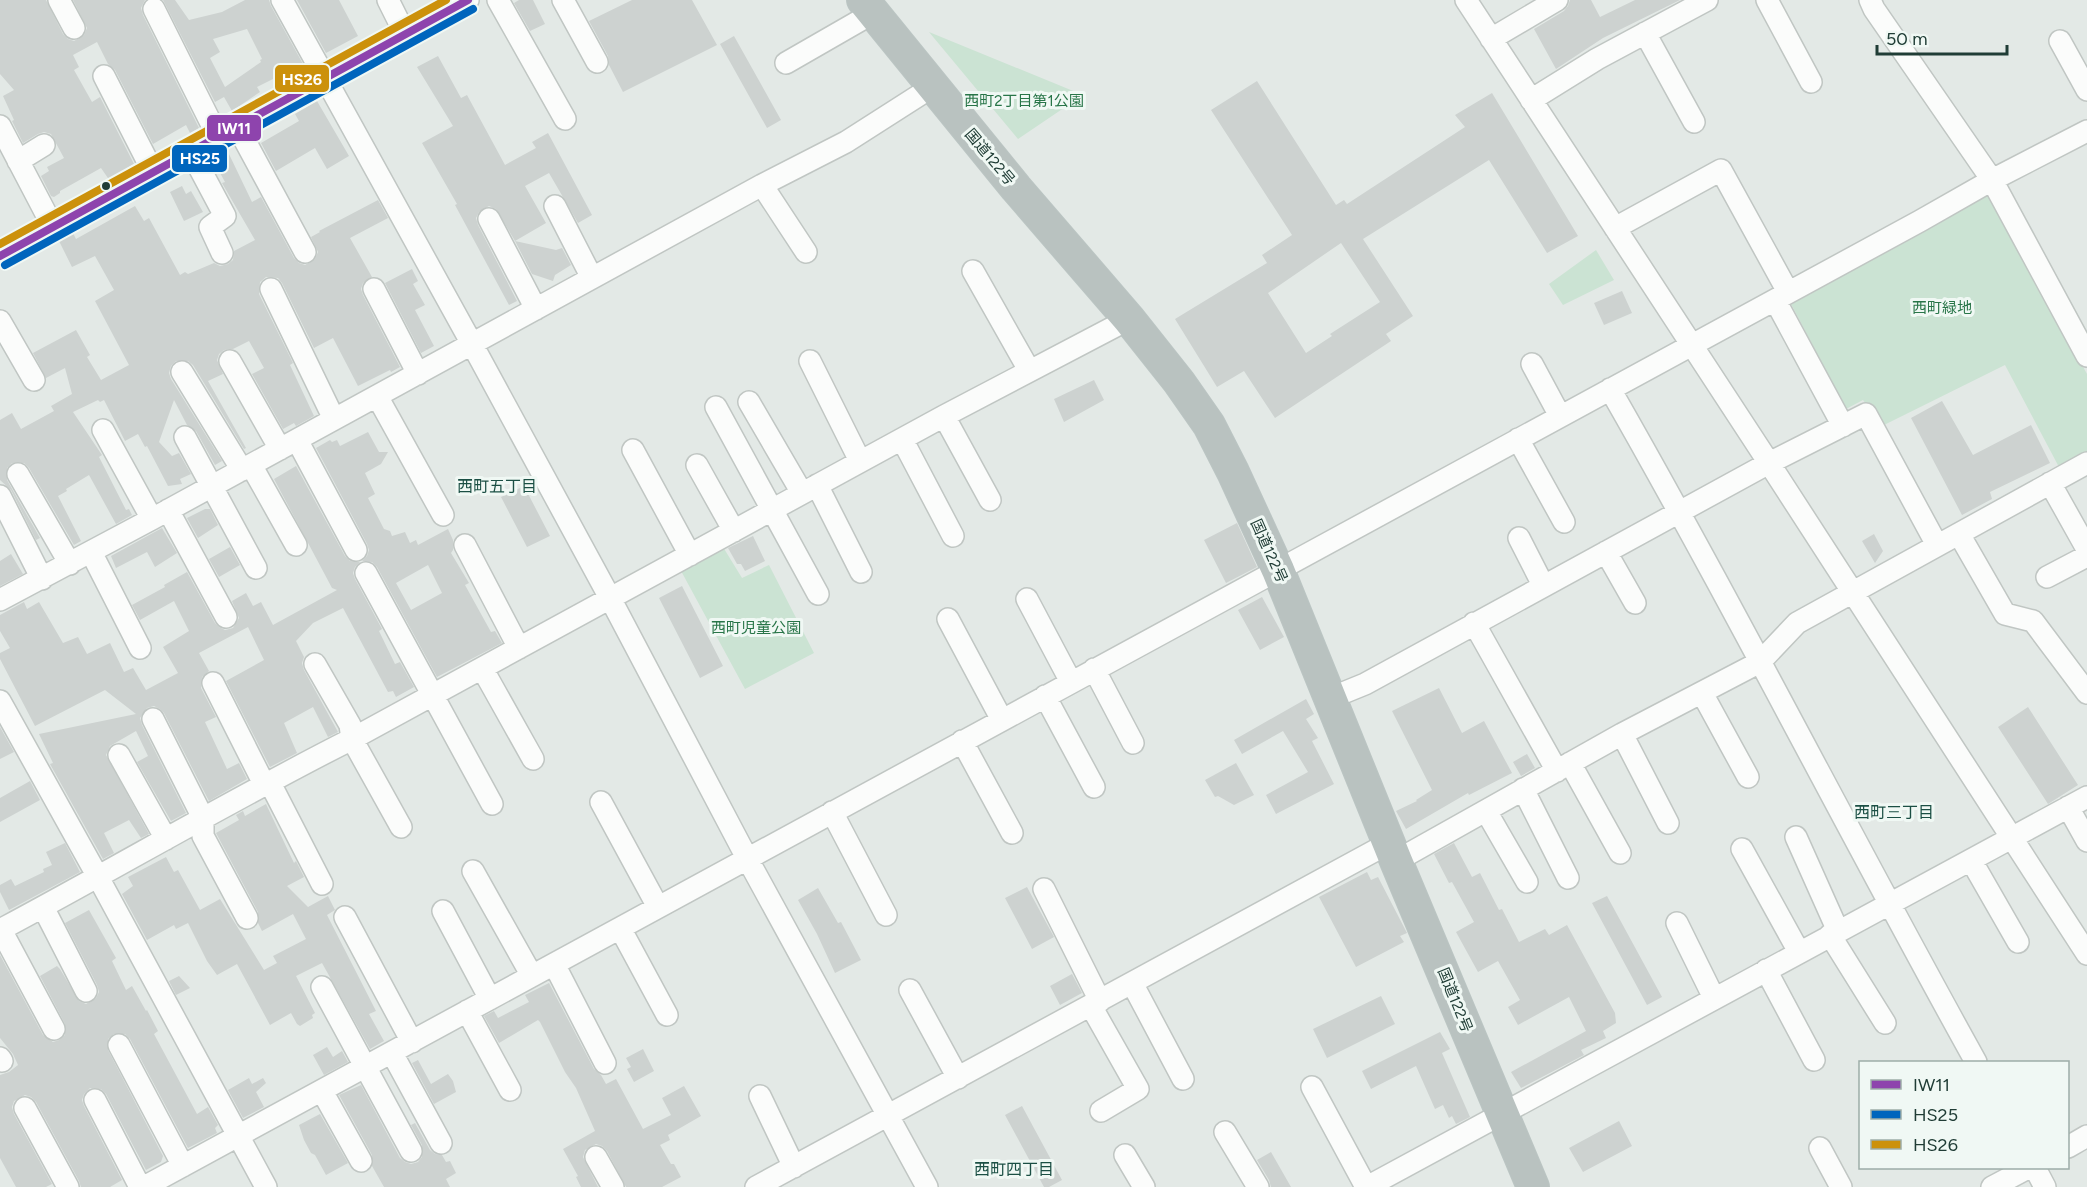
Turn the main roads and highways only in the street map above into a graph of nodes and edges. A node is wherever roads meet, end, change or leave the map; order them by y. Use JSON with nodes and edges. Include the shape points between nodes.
{"nodes":[{"id":1,"x":868,"y":7,"type":"edge"},
{"id":2,"x":1533,"y":1187,"type":"edge"}],
"edges":[{"from":1,"to":2,"type":"highway","name":"国道122号","via":[[1129,319],[1209,425],[1278,570]]}]}
